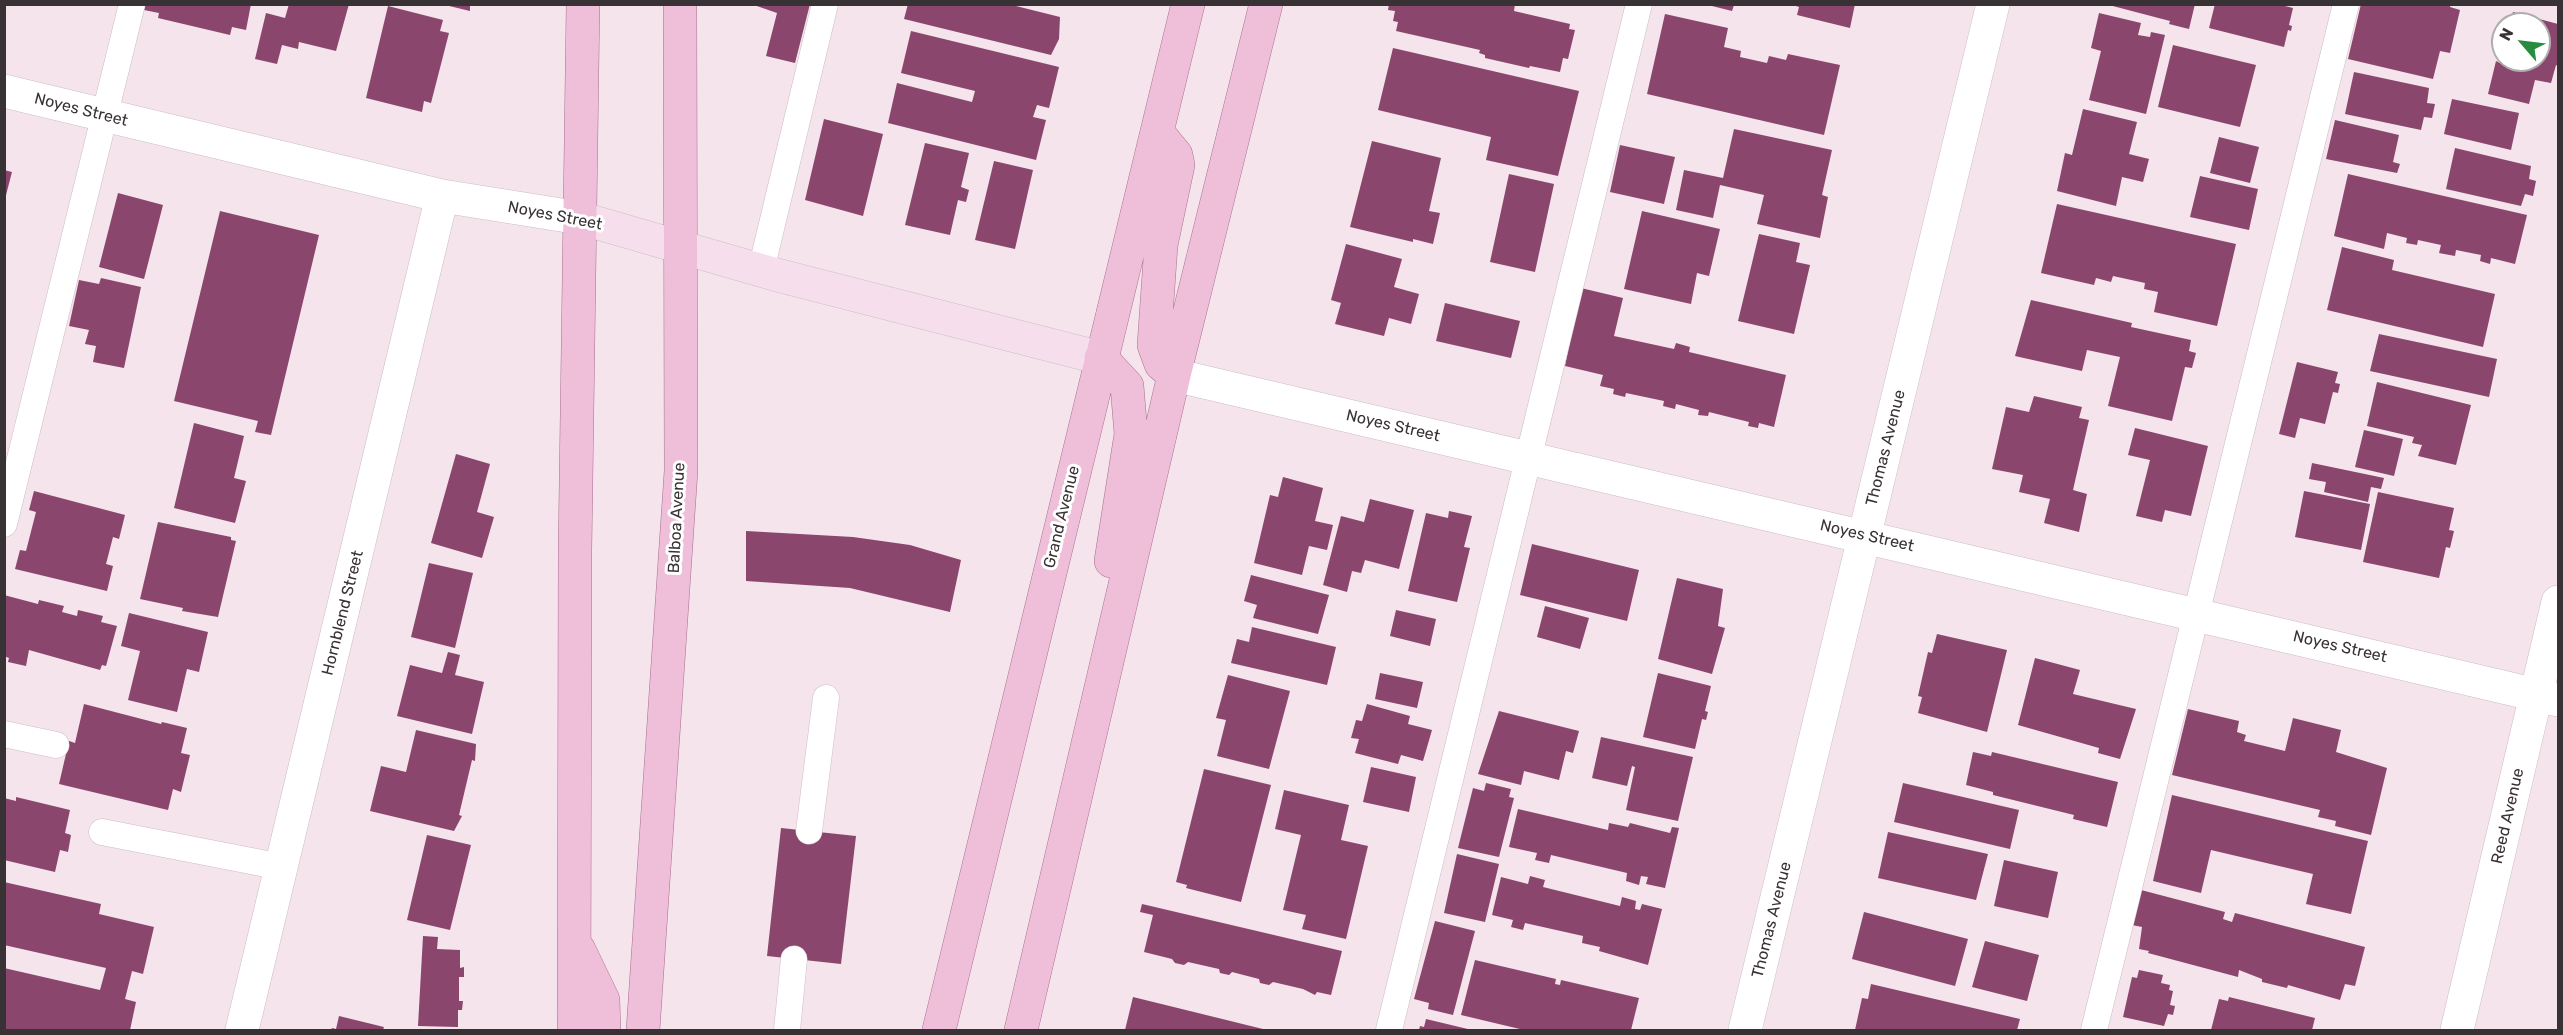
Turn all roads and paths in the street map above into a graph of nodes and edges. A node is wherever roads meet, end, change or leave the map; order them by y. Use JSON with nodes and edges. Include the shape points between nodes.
{"nodes":[{"id":1,"x":132,"y":4,"type":"edge"},
{"id":2,"x":583,"y":4,"type":"edge"},
{"id":3,"x":680,"y":4,"type":"edge"},
{"id":4,"x":825,"y":4,"type":"edge"},
{"id":5,"x":1188,"y":4,"type":"edge"},
{"id":6,"x":1266,"y":4,"type":"edge"},
{"id":7,"x":1639,"y":4,"type":"edge"},
{"id":8,"x":1992,"y":4,"type":"edge"},
{"id":9,"x":2346,"y":4,"type":"edge"},
{"id":10,"x":4,"y":91,"type":"edge"},
{"id":11,"x":105,"y":116,"type":"junction"},
{"id":12,"x":1158,"y":133,"type":"junction"},
{"id":13,"x":442,"y":196,"type":"junction"},
{"id":14,"x":580,"y":218,"type":"junction"},
{"id":15,"x":679,"y":247,"type":"junction"},
{"id":16,"x":761,"y":270,"type":"junction"},
{"id":17,"x":1101,"y":358,"type":"junction"},
{"id":18,"x":1174,"y":375,"type":"junction"},
{"id":19,"x":1530,"y":457,"type":"junction"},
{"id":20,"x":4,"y":524,"type":"edge"},
{"id":21,"x":1865,"y":535,"type":"junction"},
{"id":22,"x":2559,"y":602,"type":"edge"},
{"id":23,"x":1121,"y":603,"type":"junction"},
{"id":24,"x":2197,"y":613,"type":"junction"},
{"id":25,"x":2548,"y":697,"type":"edge"},
{"id":26,"x":826,"y":698,"type":"dead end"},
{"id":27,"x":4,"y":734,"type":"edge"},
{"id":28,"x":56,"y":745,"type":"dead end"},
{"id":29,"x":809,"y":831,"type":"dead end"},
{"id":30,"x":102,"y":832,"type":"dead end"},
{"id":31,"x":282,"y":867,"type":"junction"},
{"id":32,"x":575,"y":940,"type":"junction"},
{"id":33,"x":794,"y":958,"type":"dead end"},
{"id":34,"x":242,"y":1030,"type":"edge"},
{"id":35,"x":574,"y":1030,"type":"edge"},
{"id":36,"x":604,"y":1030,"type":"edge"},
{"id":37,"x":644,"y":1030,"type":"edge"},
{"id":38,"x":787,"y":1030,"type":"edge"},
{"id":39,"x":939,"y":1030,"type":"edge"},
{"id":40,"x":1021,"y":1030,"type":"edge"},
{"id":41,"x":1389,"y":1030,"type":"edge"},
{"id":42,"x":1745,"y":1030,"type":"edge"},
{"id":43,"x":2094,"y":1030,"type":"edge"},
{"id":44,"x":2457,"y":1030,"type":"edge"}],
"edges":[{"from":1,"to":11,"type":"lane"},
{"from":2,"to":14,"type":"main road"},
{"from":3,"to":15,"type":"main road","name":"Balboa Avenue"},
{"from":4,"to":16,"type":"lane"},
{"from":5,"to":12,"type":"main road","name":"Grand Avenue"},
{"from":6,"to":18,"type":"main road"},
{"from":7,"to":19,"type":"lane"},
{"from":8,"to":21,"type":"street","name":"Thomas Avenue"},
{"from":9,"to":24,"type":"lane"},
{"from":10,"to":11,"type":"street","name":"Noyes Street"},
{"from":11,"to":13,"type":"street","name":"Noyes Street"},
{"from":11,"to":20,"type":"lane"},
{"from":12,"to":17,"type":"main road","name":"Grand Avenue"},
{"from":12,"to":18,"type":"main road","via":[[1176,155],[1178,165],[1161,245],[1154,345],[1161,364]]},
{"from":13,"to":14,"type":"street","name":"Noyes Street"},
{"from":13,"to":31,"type":"street","name":"Hornblend Street"},
{"from":14,"to":15,"type":"street","name":"Noyes Street"},
{"from":14,"to":32,"type":"main road"},
{"from":15,"to":16,"type":"street","name":"Noyes Street"},
{"from":15,"to":37,"type":"main road","name":"Balboa Avenue","via":[[681,471]]},
{"from":16,"to":17,"type":"street","name":"Noyes Street"},
{"from":17,"to":23,"type":"main road","via":[[1127,386],[1131,434],[1110,563]]},
{"from":17,"to":39,"type":"main road","name":"Grand Avenue"},
{"from":18,"to":19,"type":"street","name":"Noyes Street"},
{"from":18,"to":23,"type":"main road"},
{"from":19,"to":21,"type":"street","name":"Noyes Street"},
{"from":19,"to":41,"type":"lane"},
{"from":21,"to":24,"type":"street","name":"Noyes Street"},
{"from":21,"to":42,"type":"street","name":"Thomas Avenue"},
{"from":22,"to":25,"type":"street","name":"Reed Avenue"},
{"from":23,"to":40,"type":"main road"},
{"from":24,"to":25,"type":"street","name":"Noyes Street"},
{"from":24,"to":43,"type":"lane"},
{"from":25,"to":44,"type":"street","name":"Reed Avenue"},
{"from":26,"to":29,"type":"lane"},
{"from":27,"to":28,"type":"lane"},
{"from":30,"to":31,"type":"lane"},
{"from":31,"to":34,"type":"street","name":"Hornblend Street"},
{"from":32,"to":35,"type":"main road"},
{"from":32,"to":36,"type":"main road","via":[[603,1000]]},
{"from":33,"to":38,"type":"lane"}]}
